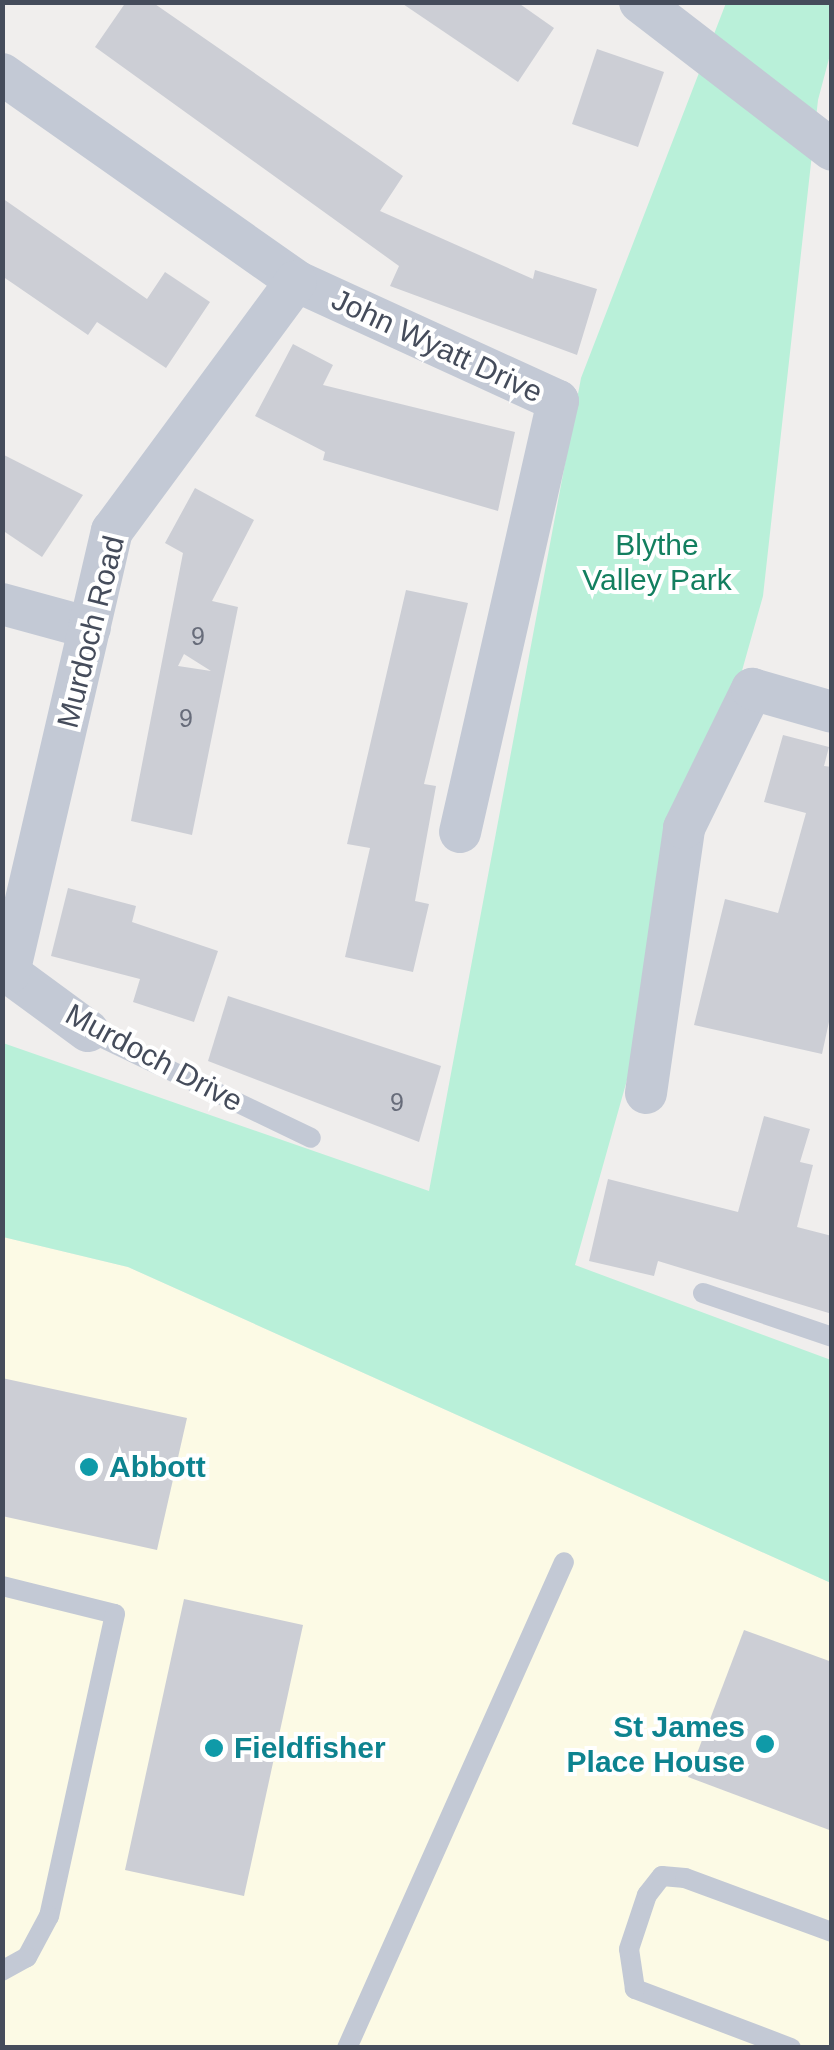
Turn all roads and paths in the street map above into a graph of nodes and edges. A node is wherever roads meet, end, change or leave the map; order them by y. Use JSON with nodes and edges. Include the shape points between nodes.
{"nodes":[{"id":1,"x":640,"y":2,"type":"edge"},
{"id":2,"x":2,"y":74,"type":"edge"},
{"id":3,"x":832,"y":150,"type":"edge"},
{"id":4,"x":296,"y":282,"type":"junction"},
{"id":5,"x":2,"y":604,"type":"edge"},
{"id":6,"x":90,"y":628,"type":"junction"},
{"id":7,"x":832,"y":712,"type":"edge"},
{"id":8,"x":460,"y":832,"type":"dead end"},
{"id":9,"x":6,"y":972,"type":"edge"},
{"id":10,"x":88,"y":1030,"type":"joint"},
{"id":11,"x":646,"y":1093,"type":"dead end"},
{"id":12,"x":311,"y":1138,"type":"dead end"},
{"id":13,"x":703,"y":1293,"type":"dead end"},
{"id":14,"x":832,"y":1337,"type":"edge"},
{"id":15,"x":564,"y":1562,"type":"dead end"},
{"id":16,"x":2,"y":1586,"type":"edge"},
{"id":17,"x":832,"y":1932,"type":"edge"},
{"id":18,"x":2,"y":1971,"type":"edge"},
{"id":19,"x":347,"y":2048,"type":"edge"},
{"id":20,"x":791,"y":2048,"type":"edge"}],
"edges":[{"from":1,"to":3,"type":"street"},
{"from":2,"to":4,"type":"street","name":"John Wyatt Drive"},
{"from":4,"to":6,"type":"street","name":"Murdoch Road","via":[[112,532]]},
{"from":4,"to":8,"type":"street","name":"John Wyatt Drive","via":[[558,401]]},
{"from":5,"to":6,"type":"street"},
{"from":6,"to":9,"type":"street","name":"Murdoch Road"},
{"from":7,"to":11,"type":"street","via":[[752,689],[726,741],[684,828]]},
{"from":9,"to":10,"type":"street","name":"Murdoch Drive"},
{"from":10,"to":12,"type":"lane","name":"Murdoch Drive"},
{"from":13,"to":14,"type":"lane"},
{"from":15,"to":19,"type":"lane"},
{"from":16,"to":18,"type":"lane","via":[[115,1614],[49,1916],[27,1957]]},
{"from":17,"to":20,"type":"lane","via":[[685,1878],[662,1876],[647,1895],[629,1949],[635,1989]]}]}
